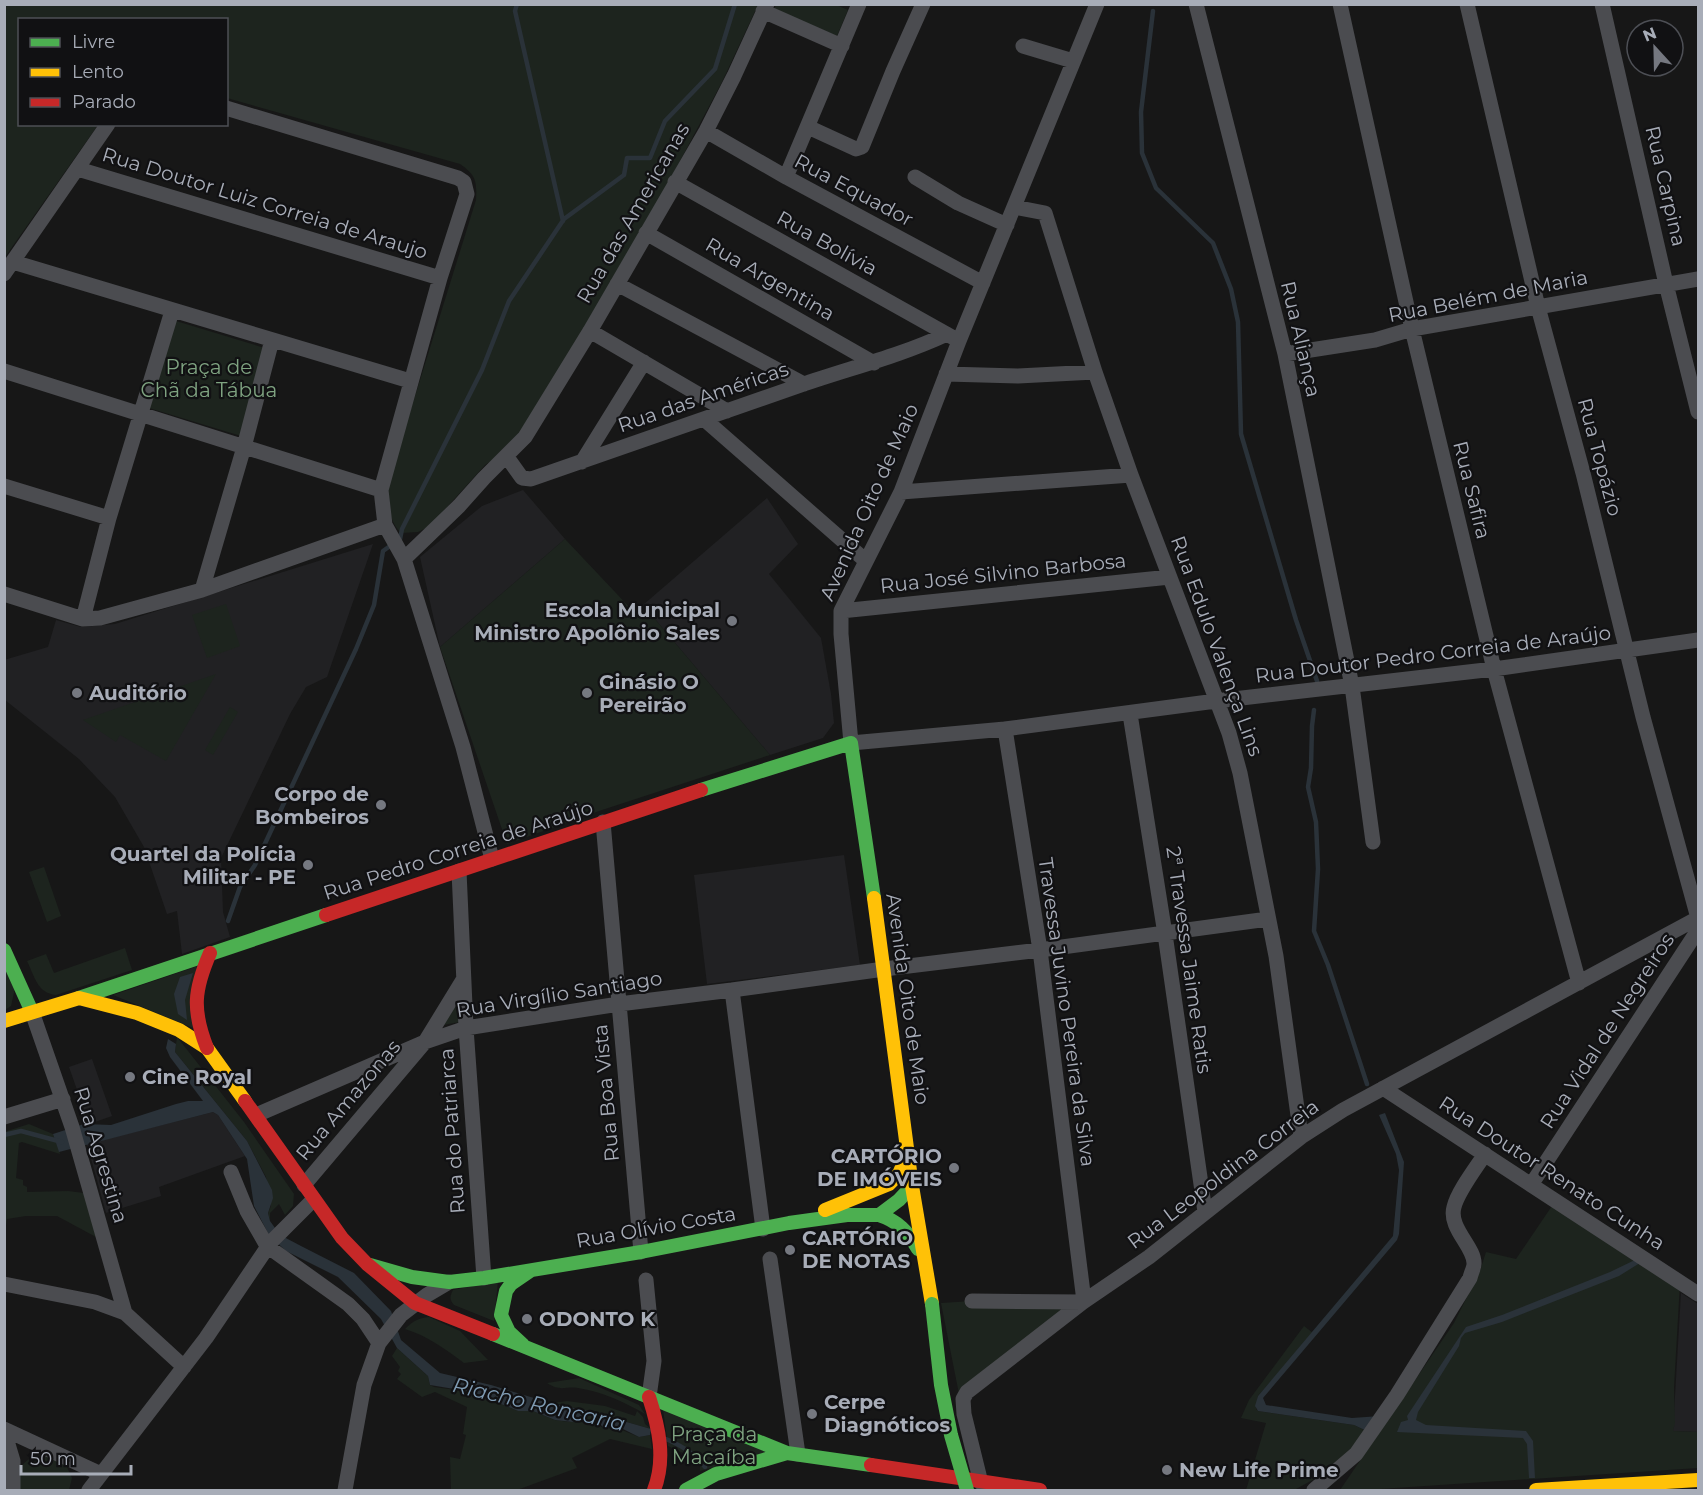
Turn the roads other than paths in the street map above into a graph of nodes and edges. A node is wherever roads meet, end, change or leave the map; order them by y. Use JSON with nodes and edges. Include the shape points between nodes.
{"nodes":[{"id":1,"x":923,"y":4,"type":"edge"},
{"id":2,"x":1097,"y":4,"type":"edge"},
{"id":3,"x":1196,"y":4,"type":"edge"},
{"id":4,"x":1340,"y":4,"type":"edge"},
{"id":5,"x":1467,"y":4,"type":"edge"},
{"id":6,"x":1602,"y":4,"type":"edge"},
{"id":7,"x":856,"y":6,"type":"edge"},
{"id":8,"x":765,"y":8,"type":"edge"},
{"id":9,"x":842,"y":46,"type":"junction"},
{"id":10,"x":1023,"y":46,"type":"dead end"},
{"id":11,"x":1073,"y":61,"type":"junction"},
{"id":12,"x":228,"y":109,"type":"edge"},
{"id":13,"x":107,"y":126,"type":"edge"},
{"id":14,"x":808,"y":127,"type":"junction"},
{"id":15,"x":706,"y":131,"type":"junction"},
{"id":16,"x":78,"y":169,"type":"junction"},
{"id":17,"x":786,"y":177,"type":"junction"},
{"id":18,"x":915,"y":177,"type":"dead end"},
{"id":19,"x":675,"y":182,"type":"junction"},
{"id":20,"x":1014,"y":207,"type":"junction"},
{"id":21,"x":1007,"y":225,"type":"junction"},
{"id":22,"x":646,"y":233,"type":"junction"},
{"id":23,"x":9,"y":268,"type":"edge"},
{"id":24,"x":440,"y":278,"type":"junction"},
{"id":25,"x":1698,"y":279,"type":"edge"},
{"id":26,"x":617,"y":284,"type":"junction"},
{"id":27,"x":983,"y":284,"type":"junction"},
{"id":28,"x":1666,"y":284,"type":"junction"},
{"id":29,"x":1538,"y":307,"type":"junction"},
{"id":30,"x":172,"y":311,"type":"junction"},
{"id":31,"x":1412,"y":328,"type":"junction"},
{"id":32,"x":590,"y":331,"type":"junction"},
{"id":33,"x":953,"y":338,"type":"junction"},
{"id":34,"x":272,"y":340,"type":"junction"},
{"id":35,"x":1285,"y":354,"type":"junction"},
{"id":36,"x":644,"y":362,"type":"junction"},
{"id":37,"x":874,"y":363,"type":"junction"},
{"id":38,"x":4,"y":371,"type":"edge"},
{"id":39,"x":1095,"y":372,"type":"junction"},
{"id":40,"x":946,"y":374,"type":"junction"},
{"id":41,"x":410,"y":381,"type":"junction"},
{"id":42,"x":804,"y":384,"type":"junction"},
{"id":43,"x":727,"y":411,"type":"junction"},
{"id":44,"x":1698,"y":412,"type":"edge"},
{"id":45,"x":141,"y":415,"type":"junction"},
{"id":46,"x":704,"y":419,"type":"junction"},
{"id":47,"x":244,"y":447,"type":"junction"},
{"id":48,"x":507,"y":457,"type":"junction"},
{"id":49,"x":582,"y":462,"type":"junction"},
{"id":50,"x":1131,"y":475,"type":"junction"},
{"id":51,"x":4,"y":486,"type":"edge"},
{"id":52,"x":381,"y":490,"type":"junction"},
{"id":53,"x":900,"y":492,"type":"junction"},
{"id":54,"x":109,"y":518,"type":"junction"},
{"id":55,"x":387,"y":529,"type":"junction"},
{"id":56,"x":402,"y":556,"type":"junction"},
{"id":57,"x":866,"y":561,"type":"junction"},
{"id":58,"x":1170,"y":577,"type":"junction"},
{"id":59,"x":202,"y":590,"type":"junction"},
{"id":60,"x":4,"y":594,"type":"edge"},
{"id":61,"x":841,"y":611,"type":"junction"},
{"id":62,"x":83,"y":619,"type":"junction"},
{"id":63,"x":1698,"y":640,"type":"edge"},
{"id":64,"x":1628,"y":651,"type":"junction"},
{"id":65,"x":1494,"y":669,"type":"junction"},
{"id":66,"x":1352,"y":686,"type":"junction"},
{"id":67,"x":1216,"y":701,"type":"junction"},
{"id":68,"x":1130,"y":714,"type":"junction"},
{"id":69,"x":1005,"y":729,"type":"junction"},
{"id":70,"x":851,"y":743,"type":"junction"},
{"id":71,"x":603,"y":822,"type":"junction"},
{"id":72,"x":1373,"y":842,"type":"dead end"},
{"id":73,"x":492,"y":859,"type":"junction"},
{"id":74,"x":459,"y":871,"type":"junction"},
{"id":75,"x":1268,"y":919,"type":"junction"},
{"id":76,"x":1698,"y":922,"type":"edge"},
{"id":77,"x":1165,"y":934,"type":"junction"},
{"id":78,"x":4,"y":950,"type":"edge"},
{"id":79,"x":1040,"y":950,"type":"junction"},
{"id":80,"x":210,"y":953,"type":"junction"},
{"id":81,"x":884,"y":969,"type":"junction"},
{"id":82,"x":463,"y":981,"type":"junction"},
{"id":83,"x":1579,"y":983,"type":"junction"},
{"id":84,"x":732,"y":990,"type":"junction"},
{"id":85,"x":79,"y":998,"type":"junction"},
{"id":86,"x":619,"y":1004,"type":"junction"},
{"id":87,"x":32,"y":1012,"type":"junction"},
{"id":88,"x":4,"y":1022,"type":"edge"},
{"id":89,"x":466,"y":1028,"type":"junction"},
{"id":90,"x":425,"y":1042,"type":"junction"},
{"id":91,"x":207,"y":1048,"type":"junction"},
{"id":92,"x":1383,"y":1088,"type":"junction"},
{"id":93,"x":63,"y":1099,"type":"junction"},
{"id":94,"x":256,"y":1116,"type":"junction"},
{"id":95,"x":4,"y":1117,"type":"edge"},
{"id":96,"x":1301,"y":1137,"type":"junction"},
{"id":97,"x":908,"y":1152,"type":"junction"},
{"id":98,"x":1485,"y":1154,"type":"junction"},
{"id":99,"x":231,"y":1172,"type":"dead end"},
{"id":100,"x":304,"y":1185,"type":"junction"},
{"id":101,"x":1531,"y":1185,"type":"junction"},
{"id":102,"x":912,"y":1186,"type":"junction"},
{"id":103,"x":874,"y":1191,"type":"junction"},
{"id":104,"x":314,"y":1200,"type":"junction"},
{"id":105,"x":899,"y":1200,"type":"junction"},
{"id":106,"x":1205,"y":1212,"type":"junction"},
{"id":107,"x":879,"y":1215,"type":"junction"},
{"id":108,"x":916,"y":1215,"type":"junction"},
{"id":109,"x":789,"y":1223,"type":"junction"},
{"id":110,"x":763,"y":1229,"type":"junction"},
{"id":111,"x":269,"y":1244,"type":"junction"},
{"id":112,"x":641,"y":1252,"type":"junction"},
{"id":113,"x":770,"y":1258,"type":"dead end"},
{"id":114,"x":923,"y":1258,"type":"junction"},
{"id":115,"x":367,"y":1264,"type":"junction"},
{"id":116,"x":530,"y":1271,"type":"junction"},
{"id":117,"x":484,"y":1278,"type":"junction"},
{"id":118,"x":646,"y":1280,"type":"dead end"},
{"id":119,"x":449,"y":1281,"type":"junction"},
{"id":120,"x":4,"y":1284,"type":"edge"},
{"id":121,"x":1698,"y":1294,"type":"edge"},
{"id":122,"x":972,"y":1301,"type":"dead end"},
{"id":123,"x":1083,"y":1301,"type":"junction"},
{"id":124,"x":415,"y":1303,"type":"junction"},
{"id":125,"x":125,"y":1312,"type":"junction"},
{"id":126,"x":381,"y":1340,"type":"junction"},
{"id":127,"x":524,"y":1346,"type":"junction"},
{"id":128,"x":184,"y":1367,"type":"junction"},
{"id":129,"x":649,"y":1397,"type":"junction"},
{"id":130,"x":4,"y":1430,"type":"edge"},
{"id":131,"x":793,"y":1454,"type":"junction"},
{"id":132,"x":101,"y":1474,"type":"junction"},
{"id":133,"x":1698,"y":1480,"type":"edge"},
{"id":134,"x":981,"y":1483,"type":"junction"},
{"id":135,"x":13,"y":1491,"type":"edge"},
{"id":136,"x":89,"y":1491,"type":"edge"},
{"id":137,"x":345,"y":1491,"type":"edge"},
{"id":138,"x":654,"y":1491,"type":"edge"},
{"id":139,"x":686,"y":1491,"type":"edge"},
{"id":140,"x":967,"y":1491,"type":"edge"},
{"id":141,"x":1040,"y":1491,"type":"edge"},
{"id":142,"x":1314,"y":1491,"type":"edge"},
{"id":143,"x":1536,"y":1491,"type":"edge"}],
"edges":[{"from":1,"to":14,"type":"street","via":[[864,144],[859,149]]},
{"from":2,"to":11,"type":"street","name":"Avenida Oito de Maio"},
{"from":3,"to":35,"type":"street","name":"Rua Aliança"},
{"from":4,"to":31,"type":"street","name":"Rua Safira"},
{"from":5,"to":29,"type":"street","name":"Rua Topázio"},
{"from":6,"to":28,"type":"street","name":"Rua Carpina"},
{"from":7,"to":9,"type":"street"},
{"from":8,"to":9,"type":"street"},
{"from":8,"to":15,"type":"street","name":"Rua das Americanas"},
{"from":9,"to":14,"type":"street"},
{"from":10,"to":11,"type":"street"},
{"from":11,"to":20,"type":"street","name":"Avenida Oito de Maio"},
{"from":12,"to":24,"type":"street","name":"Rua Doutor Luiz Correia de Araujo","via":[[458,177],[467,194]]},
{"from":13,"to":16,"type":"street","name":"Rua Doutor Luiz Correia de Araujo"},
{"from":14,"to":17,"type":"street"},
{"from":15,"to":17,"type":"street","name":"Rua Equador"},
{"from":15,"to":19,"type":"street","name":"Rua das Americanas"},
{"from":16,"to":23,"type":"street","name":"Rua Doutor Luiz Correia de Araujo"},
{"from":16,"to":24,"type":"street","name":"Rua Doutor Luiz Correia de Araujo"},
{"from":17,"to":27,"type":"street","name":"Rua Equador"},
{"from":18,"to":21,"type":"street"},
{"from":19,"to":22,"type":"street","name":"Rua das Americanas"},
{"from":19,"to":33,"type":"street","name":"Rua Bolívia"},
{"from":20,"to":21,"type":"street","name":"Avenida Oito de Maio"},
{"from":20,"to":39,"type":"street","name":"Rua Edulo Valença Lins","via":[[1045,213]]},
{"from":21,"to":27,"type":"street","name":"Avenida Oito de Maio"},
{"from":22,"to":26,"type":"street","name":"Rua das Americanas"},
{"from":22,"to":37,"type":"street","name":"Rua Argentina"},
{"from":23,"to":30,"type":"street"},
{"from":24,"to":41,"type":"street","name":"Rua Doutor Luiz Correia de Araujo"},
{"from":25,"to":28,"type":"street","name":"Rua Belém de Maria"},
{"from":26,"to":32,"type":"street","name":"Rua das Americanas"},
{"from":26,"to":42,"type":"street"},
{"from":27,"to":33,"type":"street","name":"Avenida Oito de Maio"},
{"from":28,"to":29,"type":"street","name":"Rua Belém de Maria"},
{"from":28,"to":44,"type":"street","name":"Rua Carpina"},
{"from":29,"to":31,"type":"street","name":"Rua Belém de Maria"},
{"from":29,"to":64,"type":"street","name":"Rua Topázio"},
{"from":30,"to":34,"type":"street"},
{"from":30,"to":45,"type":"street"},
{"from":31,"to":35,"type":"street","name":"Rua Belém de Maria","via":[[1375,340]]},
{"from":31,"to":65,"type":"street","name":"Rua Safira"},
{"from":32,"to":36,"type":"street"},
{"from":32,"to":48,"type":"street","name":"Rua das Americanas","via":[[525,437]]},
{"from":33,"to":37,"type":"street","name":"Rua das Américas"},
{"from":33,"to":40,"type":"street","name":"Avenida Oito de Maio"},
{"from":34,"to":41,"type":"street"},
{"from":34,"to":47,"type":"street"},
{"from":35,"to":66,"type":"street","name":"Rua Aliança"},
{"from":36,"to":43,"type":"street"},
{"from":36,"to":49,"type":"street"},
{"from":37,"to":42,"type":"street","name":"Rua das Américas"},
{"from":38,"to":45,"type":"street"},
{"from":39,"to":40,"type":"street"},
{"from":39,"to":50,"type":"street","name":"Rua Edulo Valença Lins"},
{"from":40,"to":53,"type":"street","name":"Avenida Oito de Maio"},
{"from":41,"to":52,"type":"street","name":"Rua Doutor Luiz Correia de Araujo"},
{"from":42,"to":43,"type":"street","name":"Rua das Américas"},
{"from":43,"to":46,"type":"street","name":"Rua das Américas"},
{"from":45,"to":47,"type":"street"},
{"from":45,"to":54,"type":"street"},
{"from":46,"to":49,"type":"street","name":"Rua das Américas"},
{"from":46,"to":57,"type":"street"},
{"from":47,"to":52,"type":"street"},
{"from":47,"to":59,"type":"street"},
{"from":48,"to":49,"type":"street","name":"Rua das Américas","via":[[526,479]]},
{"from":48,"to":56,"type":"street"},
{"from":50,"to":53,"type":"street"},
{"from":50,"to":58,"type":"street","name":"Rua Edulo Valença Lins"},
{"from":51,"to":54,"type":"street"},
{"from":52,"to":55,"type":"street","name":"Rua Doutor Luiz Correia de Araujo"},
{"from":53,"to":57,"type":"street","name":"Avenida Oito de Maio"},
{"from":54,"to":62,"type":"street"},
{"from":55,"to":56,"type":"street"},
{"from":55,"to":59,"type":"street"},
{"from":56,"to":73,"type":"street","via":[[462,747]]},
{"from":57,"to":61,"type":"street","name":"Avenida Oito de Maio"},
{"from":58,"to":61,"type":"street","name":"Rua José Silvino Barbosa"},
{"from":58,"to":67,"type":"street","name":"Rua Edulo Valença Lins"},
{"from":59,"to":62,"type":"street","via":[[100,618]]},
{"from":60,"to":62,"type":"street"},
{"from":61,"to":70,"type":"street","name":"Avenida Oito de Maio"},
{"from":63,"to":64,"type":"street","name":"Rua Doutor Pedro Correia de Araújo"},
{"from":64,"to":65,"type":"street","name":"Rua Doutor Pedro Correia de Araújo"},
{"from":64,"to":76,"type":"street","name":"Rua Topázio"},
{"from":65,"to":66,"type":"street","name":"Rua Doutor Pedro Correia de Araújo"},
{"from":65,"to":83,"type":"street","name":"Rua Safira"},
{"from":66,"to":67,"type":"street","name":"Rua Doutor Pedro Correia de Araújo"},
{"from":66,"to":72,"type":"street","name":"Rua Aliança"},
{"from":67,"to":68,"type":"street","name":"Rua Doutor Pedro Correia de Araújo"},
{"from":67,"to":75,"type":"street","name":"Rua Edulo Valença Lins","via":[[1240,773]]},
{"from":68,"to":69,"type":"street","name":"Rua Doutor Pedro Correia de Araújo"},
{"from":68,"to":77,"type":"street","name":"2ª Travessa Jaime Ratis"},
{"from":69,"to":70,"type":"street","name":"Rua Doutor Pedro Correia de Araújo"},
{"from":69,"to":79,"type":"street","name":"Travessa Juvino Pereira da Silva"},
{"from":70,"to":71,"type":"street","name":"Rua Pedro Correia de Araújo"},
{"from":70,"to":81,"type":"street","name":"Avenida Oito de Maio"},
{"from":71,"to":73,"type":"street","name":"Rua Pedro Correia de Araújo"},
{"from":71,"to":86,"type":"street","name":"Rua Boa Vista"},
{"from":73,"to":74,"type":"street","name":"Rua Pedro Correia de Araújo"},
{"from":74,"to":80,"type":"street","name":"Rua Pedro Correia de Araújo"},
{"from":74,"to":82,"type":"street","name":"Rua do Patriarca"},
{"from":75,"to":77,"type":"street","name":"Rua Virgílio Santiago"},
{"from":75,"to":96,"type":"street","name":"Rua Edulo Valença Lins"},
{"from":76,"to":83,"type":"street","name":"Rua Leopoldina Correia"},
{"from":76,"to":101,"type":"street","name":"Rua Vidal de Negreiros"},
{"from":77,"to":79,"type":"street","name":"Rua Virgílio Santiago"},
{"from":77,"to":106,"type":"street","name":"2ª Travessa Jaime Ratis"},
{"from":78,"to":87,"type":"street"},
{"from":79,"to":81,"type":"street","name":"Rua Virgílio Santiago"},
{"from":79,"to":123,"type":"street","name":"Travessa Juvino Pereira da Silva"},
{"from":80,"to":85,"type":"street","name":"Rua Pedro Correia de Araújo"},
{"from":80,"to":91,"type":"street","via":[[194,1008]]},
{"from":81,"to":84,"type":"street","name":"Rua Virgílio Santiago"},
{"from":81,"to":97,"type":"street","name":"Avenida Oito de Maio"},
{"from":82,"to":89,"type":"street","name":"Rua do Patriarca"},
{"from":82,"to":90,"type":"street","name":"Rua do Patriarca"},
{"from":83,"to":92,"type":"street","name":"Rua Leopoldina Correia"},
{"from":84,"to":86,"type":"street","name":"Rua Virgílio Santiago"},
{"from":84,"to":110,"type":"street"},
{"from":85,"to":87,"type":"street","name":"Rua Pedro Correia de Araújo"},
{"from":85,"to":91,"type":"street","via":[[127,1010],[174,1028]]},
{"from":86,"to":89,"type":"street","name":"Rua Virgílio Santiago"},
{"from":86,"to":112,"type":"street","name":"Rua Boa Vista"},
{"from":87,"to":88,"type":"street","name":"Rua Pedro Correia de Araújo"},
{"from":87,"to":93,"type":"street","name":"Rua Agrestina"},
{"from":89,"to":90,"type":"street","name":"Rua Virgílio Santiago"},
{"from":89,"to":117,"type":"street","name":"Rua do Patriarca"},
{"from":90,"to":94,"type":"street","name":"Rua Virgílio Santiago"},
{"from":90,"to":100,"type":"street","name":"Rua Amazonas"},
{"from":91,"to":94,"type":"street"},
{"from":92,"to":96,"type":"street","name":"Rua Leopoldina Correia"},
{"from":92,"to":98,"type":"street","name":"Rua Doutor Renato Cunha"},
{"from":93,"to":95,"type":"street"},
{"from":93,"to":125,"type":"street","name":"Rua Agrestina"},
{"from":94,"to":100,"type":"street"},
{"from":96,"to":106,"type":"street","name":"Rua Leopoldina Correia"},
{"from":97,"to":102,"type":"street","name":"Avenida Oito de Maio"},
{"from":97,"to":103,"type":"street","name":"Rua Olívio Costa","via":[[896,1179]]},
{"from":98,"to":101,"type":"street","name":"Rua Doutor Renato Cunha"},
{"from":98,"to":142,"type":"street","via":[[1454,1206],[1453,1217],[1473,1257],[1470,1278],[1356,1454]]},
{"from":99,"to":111,"type":"street","via":[[246,1211]]},
{"from":100,"to":104,"type":"street"},
{"from":101,"to":121,"type":"street","name":"Rua Doutor Renato Cunha"},
{"from":102,"to":105,"type":"street"},
{"from":102,"to":108,"type":"street","name":"Avenida Oito de Maio"},
{"from":103,"to":105,"type":"street"},
{"from":103,"to":109,"type":"street","name":"Rua Olívio Costa"},
{"from":104,"to":111,"type":"street"},
{"from":104,"to":115,"type":"street"},
{"from":105,"to":107,"type":"street"},
{"from":105,"to":108,"type":"street"},
{"from":106,"to":123,"type":"street","name":"Rua Leopoldina Correia","via":[[1149,1257]]},
{"from":107,"to":109,"type":"street","name":"Rua Olívio Costa"},
{"from":107,"to":114,"type":"street","via":[[906,1229]]},
{"from":108,"to":114,"type":"street","name":"Avenida Oito de Maio"},
{"from":109,"to":110,"type":"street","name":"Rua Olívio Costa"},
{"from":110,"to":112,"type":"street","name":"Rua Olívio Costa"},
{"from":111,"to":126,"type":"street","via":[[348,1304]]},
{"from":111,"to":128,"type":"street"},
{"from":112,"to":116,"type":"street","name":"Rua Olívio Costa"},
{"from":113,"to":131,"type":"street"},
{"from":114,"to":140,"type":"street","name":"Avenida Oito de Maio","bridge":true,"via":[[941,1385]]},
{"from":115,"to":119,"type":"street","via":[[412,1278]]},
{"from":115,"to":124,"type":"street"},
{"from":116,"to":117,"type":"street","name":"Rua Olívio Costa"},
{"from":116,"to":127,"type":"street","via":[[506,1291],[501,1315],[509,1332]]},
{"from":117,"to":119,"type":"street","name":"Rua Olívio Costa"},
{"from":118,"to":129,"type":"street","via":[[654,1361]]},
{"from":119,"to":124,"type":"street"},
{"from":120,"to":125,"type":"street"},
{"from":122,"to":123,"type":"street"},
{"from":123,"to":134,"type":"street","name":"Rua Leopoldina Correia","via":[[967,1392],[964,1414]]},
{"from":124,"to":126,"type":"street"},
{"from":124,"to":127,"type":"street"},
{"from":125,"to":128,"type":"street"},
{"from":126,"to":137,"type":"street","via":[[364,1385]]},
{"from":127,"to":129,"type":"street"},
{"from":128,"to":132,"type":"street"},
{"from":129,"to":131,"type":"street"},
{"from":129,"to":138,"type":"street","via":[[660,1434],[658,1483]]},
{"from":130,"to":132,"type":"street"},
{"from":130,"to":135,"type":"street","via":[[12,1461]]},
{"from":131,"to":134,"type":"street"},
{"from":131,"to":139,"type":"street","via":[[716,1474]]},
{"from":132,"to":136,"type":"street"},
{"from":133,"to":143,"type":"street"},
{"from":134,"to":141,"type":"street"}]}
